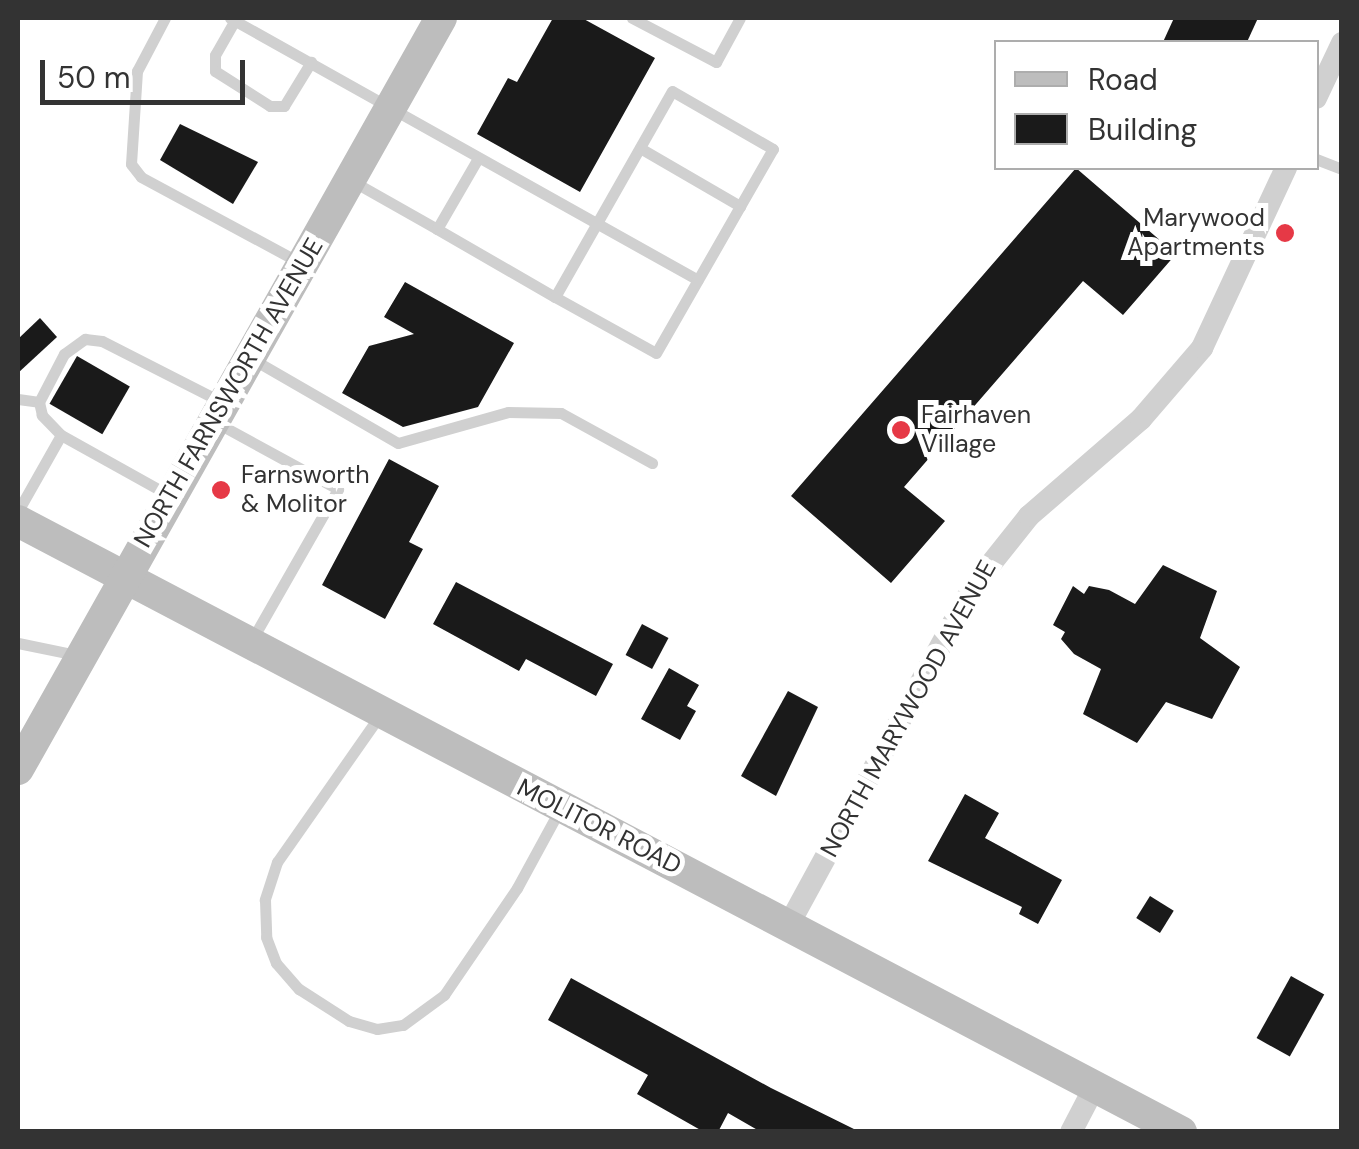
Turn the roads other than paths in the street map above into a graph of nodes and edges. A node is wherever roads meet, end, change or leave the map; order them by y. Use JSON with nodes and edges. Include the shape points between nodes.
{"nodes":[{"id":1,"x":165,"y":18,"type":"edge"},
{"id":2,"x":441,"y":18,"type":"edge"},
{"id":3,"x":632,"y":18,"type":"edge"},
{"id":4,"x":740,"y":18,"type":"edge"},
{"id":5,"x":233,"y":19,"type":"edge"},
{"id":6,"x":1342,"y":43,"type":"edge"},
{"id":7,"x":312,"y":62,"type":"junction"},
{"id":8,"x":1319,"y":92,"type":"edge"},
{"id":9,"x":390,"y":110,"type":"junction"},
{"id":10,"x":640,"y":148,"type":"junction"},
{"id":11,"x":477,"y":160,"type":"junction"},
{"id":12,"x":1285,"y":170,"type":"edge"},
{"id":13,"x":350,"y":180,"type":"junction"},
{"id":14,"x":740,"y":206,"type":"junction"},
{"id":15,"x":598,"y":222,"type":"junction"},
{"id":16,"x":437,"y":229,"type":"junction"},
{"id":17,"x":303,"y":264,"type":"junction"},
{"id":18,"x":698,"y":280,"type":"junction"},
{"id":19,"x":555,"y":296,"type":"junction"},
{"id":20,"x":250,"y":358,"type":"junction"},
{"id":21,"x":18,"y":400,"type":"edge"},
{"id":22,"x":39,"y":402,"type":"junction"},
{"id":23,"x":219,"y":412,"type":"junction"},
{"id":24,"x":62,"y":435,"type":"junction"},
{"id":25,"x":652,"y":463,"type":"dead end"},
{"id":26,"x":170,"y":496,"type":"junction"},
{"id":27,"x":19,"y":523,"type":"edge"},
{"id":28,"x":123,"y":578,"type":"junction"},
{"id":29,"x":18,"y":643,"type":"edge"},
{"id":30,"x":250,"y":644,"type":"junction"},
{"id":31,"x":80,"y":656,"type":"junction"},
{"id":32,"x":380,"y":715,"type":"junction"},
{"id":33,"x":19,"y":764,"type":"edge"},
{"id":34,"x":560,"y":808,"type":"junction"},
{"id":35,"x":788,"y":926,"type":"junction"},
{"id":36,"x":1096,"y":1086,"type":"junction"},
{"id":37,"x":1071,"y":1132,"type":"edge"},
{"id":38,"x":1181,"y":1132,"type":"edge"}],
"edges":[{"from":1,"to":17,"type":"lane","via":[[137,71],[130,164],[141,177]]},
{"from":2,"to":9,"type":"street","name":"NORTH FARNSWORTH AVENUE"},
{"from":3,"to":4,"type":"lane","via":[[716,62]]},
{"from":5,"to":7,"type":"lane"},
{"from":5,"to":7,"type":"lane","via":[[215,55],[215,71],[270,106],[284,106]]},
{"from":6,"to":8,"type":"street"},
{"from":7,"to":9,"type":"lane"},
{"from":9,"to":11,"type":"lane"},
{"from":9,"to":13,"type":"street","name":"NORTH FARNSWORTH AVENUE"},
{"from":10,"to":14,"type":"lane"},
{"from":10,"to":14,"type":"lane","via":[[672,92],[706,110],[773,149]]},
{"from":10,"to":15,"type":"lane"},
{"from":11,"to":15,"type":"lane"},
{"from":11,"to":16,"type":"lane"},
{"from":12,"to":35,"type":"street","name":"NORTH MARYWOOD AVENUE","via":[[1202,348],[1141,419],[1029,516],[974,585]]},
{"from":13,"to":16,"type":"lane"},
{"from":13,"to":17,"type":"street","name":"NORTH FARNSWORTH AVENUE"},
{"from":14,"to":18,"type":"lane"},
{"from":15,"to":18,"type":"lane"},
{"from":15,"to":19,"type":"lane"},
{"from":16,"to":19,"type":"lane"},
{"from":17,"to":20,"type":"street","name":"NORTH FARNSWORTH AVENUE"},
{"from":18,"to":19,"type":"lane","via":[[656,354]]},
{"from":20,"to":23,"type":"street","name":"NORTH FARNSWORTH AVENUE"},
{"from":20,"to":25,"type":"lane","via":[[398,443],[508,412],[561,413]]},
{"from":21,"to":22,"type":"lane"},
{"from":22,"to":23,"type":"lane","via":[[64,354],[85,339],[102,341]]},
{"from":22,"to":24,"type":"lane"},
{"from":23,"to":26,"type":"street","name":"NORTH FARNSWORTH AVENUE"},
{"from":23,"to":30,"type":"lane","via":[[338,489]]},
{"from":24,"to":26,"type":"lane"},
{"from":24,"to":27,"type":"lane"},
{"from":26,"to":28,"type":"street","name":"NORTH FARNSWORTH AVENUE"},
{"from":27,"to":28,"type":"street","name":"MOLITOR ROAD"},
{"from":28,"to":30,"type":"street","name":"MOLITOR ROAD"},
{"from":28,"to":31,"type":"street","name":"NORTH FARNSWORTH AVENUE"},
{"from":29,"to":31,"type":"lane"},
{"from":30,"to":32,"type":"street","name":"MOLITOR ROAD"},
{"from":31,"to":33,"type":"street","name":"NORTH FARNSWORTH AVENUE"},
{"from":32,"to":34,"type":"street","name":"MOLITOR ROAD"},
{"from":32,"to":34,"type":"lane","via":[[277,862],[265,900],[266,937],[276,963],[299,989],[350,1021],[378,1029],[403,1024],[444,996],[517,888]]},
{"from":34,"to":35,"type":"street","name":"MOLITOR ROAD"},
{"from":35,"to":36,"type":"street","name":"MOLITOR ROAD"},
{"from":36,"to":37,"type":"street"},
{"from":36,"to":38,"type":"street","name":"MOLITOR ROAD"}]}
